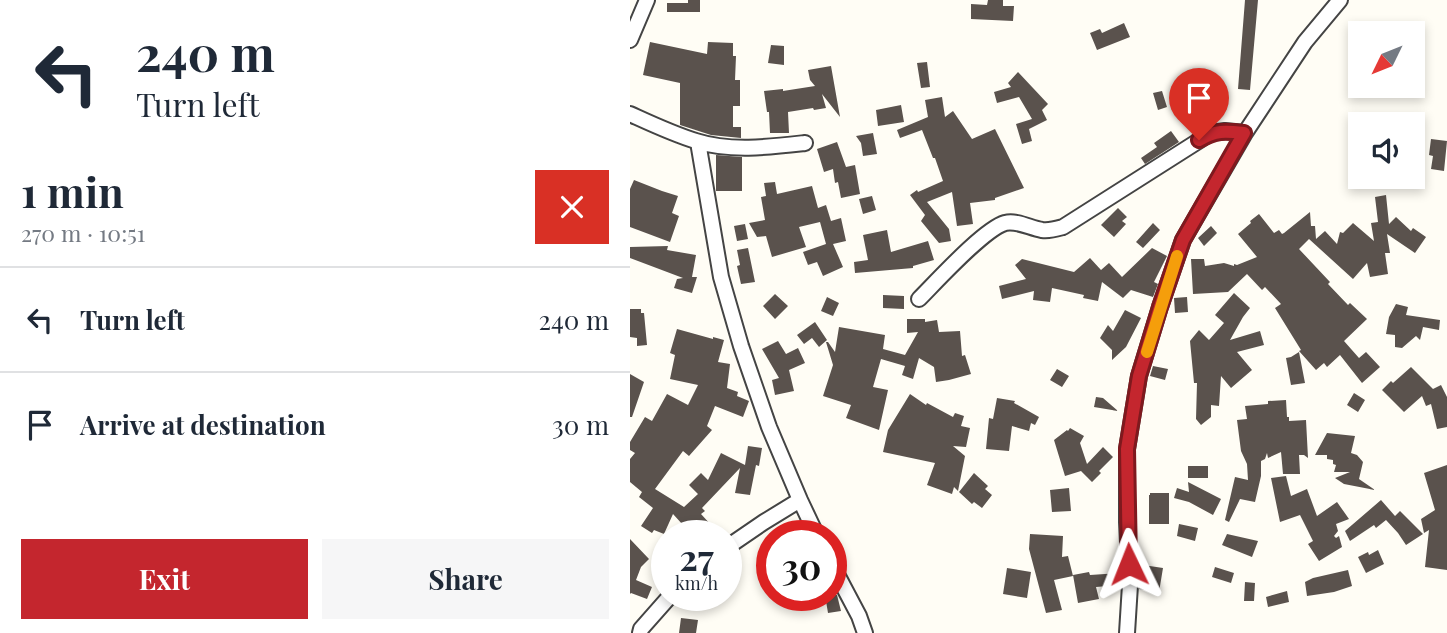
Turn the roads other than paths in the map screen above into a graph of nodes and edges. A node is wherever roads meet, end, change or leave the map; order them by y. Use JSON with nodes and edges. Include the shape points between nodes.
{"nodes":[{"id":1,"x":646,"y":0,"type":"edge"},
{"id":2,"x":1340,"y":0,"type":"edge"},
{"id":3,"x":630,"y":40,"type":"edge"},
{"id":4,"x":630,"y":114,"type":"edge"},
{"id":5,"x":1244,"y":133,"type":"junction"},
{"id":6,"x":698,"y":142,"type":"junction"},
{"id":7,"x":805,"y":144,"type":"dead end"},
{"id":8,"x":919,"y":299,"type":"dead end"},
{"id":9,"x":800,"y":500,"type":"junction"},
{"id":10,"x":809,"y":520,"type":"edge"},
{"id":11,"x":742,"y":537,"type":"edge"},
{"id":12,"x":847,"y":593,"type":"edge"},
{"id":13,"x":656,"y":611,"type":"edge"},
{"id":14,"x":640,"y":633,"type":"edge"},
{"id":15,"x":865,"y":633,"type":"edge"},
{"id":16,"x":1127,"y":633,"type":"edge"}],
"edges":[{"from":1,"to":3,"type":"street"},
{"from":2,"to":5,"type":"street"},
{"from":4,"to":6,"type":"street"},
{"from":5,"to":8,"type":"street","via":[[1211,133],[1063,227],[999,226]]},
{"from":5,"to":16,"type":"street","via":[[1183,240],[1139,376],[1127,449]]},
{"from":6,"to":7,"type":"street","via":[[766,147]]},
{"from":6,"to":9,"type":"street","via":[[721,277],[734,323],[769,427]]},
{"from":9,"to":10,"type":"street"},
{"from":9,"to":11,"type":"street"},
{"from":12,"to":15,"type":"street"},
{"from":13,"to":14,"type":"street"}]}
